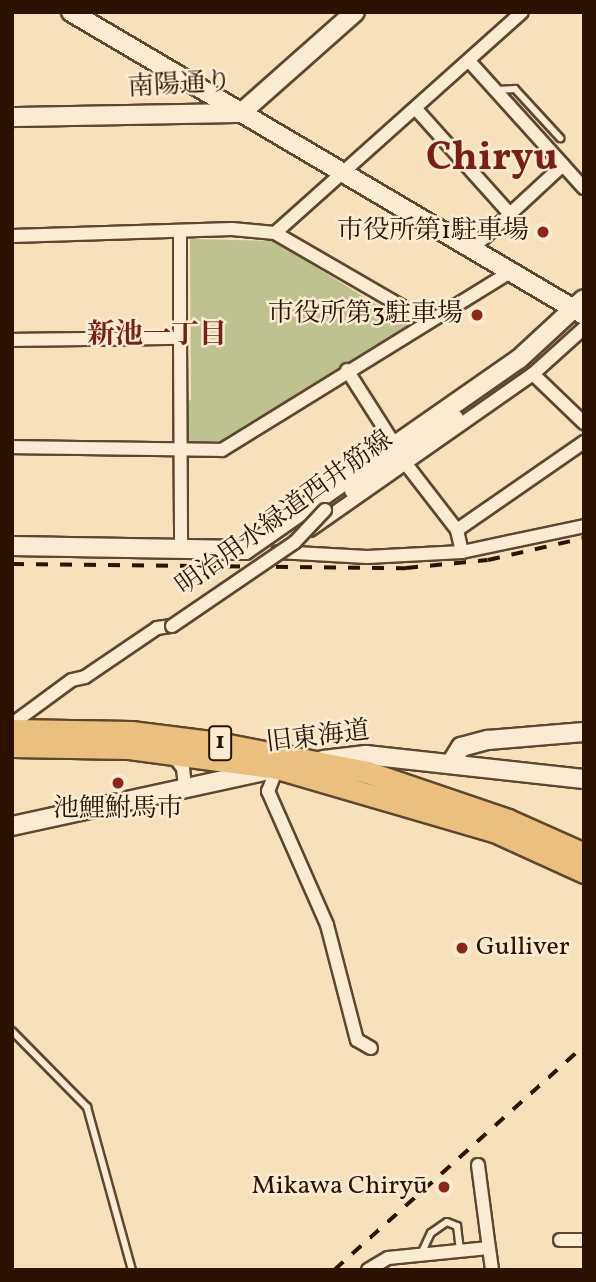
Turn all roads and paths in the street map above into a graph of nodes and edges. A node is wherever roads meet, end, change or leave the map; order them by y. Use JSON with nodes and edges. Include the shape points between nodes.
{"nodes":[{"id":1,"x":71,"y":12,"type":"edge"},
{"id":2,"x":355,"y":12,"type":"edge"},
{"id":3,"x":522,"y":12,"type":"edge"},
{"id":4,"x":468,"y":61,"type":"junction"},
{"id":5,"x":495,"y":90,"type":"junction"},
{"id":6,"x":416,"y":109,"type":"junction"},
{"id":7,"x":241,"y":113,"type":"junction"},
{"id":8,"x":12,"y":117,"type":"edge"},
{"id":9,"x":560,"y":138,"type":"dead end"},
{"id":10,"x":563,"y":165,"type":"junction"},
{"id":11,"x":347,"y":173,"type":"junction"},
{"id":12,"x":584,"y":188,"type":"edge"},
{"id":13,"x":509,"y":214,"type":"junction"},
{"id":14,"x":180,"y":232,"type":"junction"},
{"id":15,"x":275,"y":233,"type":"junction"},
{"id":16,"x":12,"y":236,"type":"edge"},
{"id":17,"x":474,"y":247,"type":"junction"},
{"id":18,"x":513,"y":270,"type":"junction"},
{"id":19,"x":580,"y":315,"type":"edge"},
{"id":20,"x":427,"y":321,"type":"junction"},
{"id":21,"x":180,"y":338,"type":"junction"},
{"id":22,"x":12,"y":340,"type":"edge"},
{"id":23,"x":347,"y":370,"type":"junction"},
{"id":24,"x":533,"y":374,"type":"junction"},
{"id":25,"x":584,"y":423,"type":"edge"},
{"id":26,"x":584,"y":442,"type":"edge"},
{"id":27,"x":12,"y":447,"type":"edge"},
{"id":28,"x":396,"y":447,"type":"junction"},
{"id":29,"x":181,"y":451,"type":"junction"},
{"id":30,"x":406,"y":464,"type":"junction"},
{"id":31,"x":584,"y":526,"type":"edge"},
{"id":32,"x":457,"y":530,"type":"junction"},
{"id":33,"x":12,"y":546,"type":"edge"},
{"id":34,"x":181,"y":548,"type":"junction"},
{"id":35,"x":462,"y":552,"type":"junction"},
{"id":36,"x":12,"y":727,"type":"edge"},
{"id":37,"x":584,"y":732,"type":"edge"},
{"id":38,"x":12,"y":746,"type":"edge"},
{"id":39,"x":172,"y":754,"type":"junction"},
{"id":40,"x":311,"y":761,"type":"junction"},
{"id":41,"x":451,"y":763,"type":"junction"},
{"id":42,"x":277,"y":768,"type":"junction"},
{"id":43,"x":584,"y":779,"type":"edge"},
{"id":44,"x":185,"y":788,"type":"junction"},
{"id":45,"x":419,"y":797,"type":"junction"},
{"id":46,"x":12,"y":826,"type":"edge"},
{"id":47,"x":584,"y":854,"type":"edge"},
{"id":48,"x":584,"y":872,"type":"edge"},
{"id":49,"x":12,"y":1032,"type":"edge"},
{"id":50,"x":371,"y":1048,"type":"dead end"},
{"id":51,"x":478,"y":1165,"type":"dead end"},
{"id":52,"x":560,"y":1240,"type":"dead end"},
{"id":53,"x":584,"y":1240,"type":"edge"},
{"id":54,"x":489,"y":1248,"type":"junction"},
{"id":55,"x":460,"y":1250,"type":"junction"},
{"id":56,"x":421,"y":1254,"type":"junction"},
{"id":57,"x":132,"y":1270,"type":"edge"},
{"id":58,"x":368,"y":1270,"type":"edge"},
{"id":59,"x":492,"y":1270,"type":"edge"}],
"edges":[{"from":1,"to":7,"type":"street"},
{"from":2,"to":7,"type":"street","name":"南陽通り"},
{"from":3,"to":4,"type":"street"},
{"from":4,"to":5,"type":"street"},
{"from":4,"to":6,"type":"street"},
{"from":5,"to":9,"type":"lane","via":[[515,89]]},
{"from":5,"to":10,"type":"street"},
{"from":6,"to":11,"type":"street"},
{"from":6,"to":13,"type":"street"},
{"from":7,"to":8,"type":"street","name":"南陽通り"},
{"from":7,"to":11,"type":"street"},
{"from":10,"to":12,"type":"street"},
{"from":10,"to":13,"type":"street"},
{"from":11,"to":15,"type":"street"},
{"from":11,"to":17,"type":"street"},
{"from":13,"to":17,"type":"street"},
{"from":14,"to":15,"type":"street","via":[[232,229]]},
{"from":14,"to":16,"type":"street"},
{"from":14,"to":21,"type":"street"},
{"from":15,"to":20,"type":"street"},
{"from":17,"to":18,"type":"street"},
{"from":18,"to":19,"type":"street"},
{"from":18,"to":20,"type":"street"},
{"from":19,"to":24,"type":"street"},
{"from":19,"to":28,"type":"street"},
{"from":19,"to":36,"type":"street","name":"明治用水緑道西井筋線","bridge":true,"via":[[521,373],[325,510],[295,542],[172,626],[158,628],[85,677],[72,680]]},
{"from":20,"to":23,"type":"street"},
{"from":21,"to":22,"type":"street"},
{"from":21,"to":29,"type":"street"},
{"from":23,"to":28,"type":"street"},
{"from":23,"to":29,"type":"street","via":[[222,450]]},
{"from":24,"to":25,"type":"street"},
{"from":24,"to":30,"type":"street"},
{"from":26,"to":32,"type":"street"},
{"from":27,"to":29,"type":"street"},
{"from":28,"to":34,"type":"street","via":[[245,550]]},
{"from":29,"to":34,"type":"street"},
{"from":30,"to":32,"type":"street"},
{"from":30,"to":35,"type":"street","via":[[278,552],[367,557]]},
{"from":31,"to":35,"type":"street"},
{"from":32,"to":35,"type":"street"},
{"from":33,"to":34,"type":"street"},
{"from":36,"to":40,"type":"highway","number":"1","via":[[131,732]]},
{"from":37,"to":41,"type":"street","via":[[488,740],[461,747]]},
{"from":38,"to":39,"type":"highway","number":"1","via":[[129,748]]},
{"from":39,"to":42,"type":"highway","number":"1"},
{"from":39,"to":44,"type":"street","via":[[183,768]]},
{"from":40,"to":41,"type":"street","name":"旧東海道","via":[[366,755]]},
{"from":40,"to":42,"type":"street","name":"旧東海道"},
{"from":40,"to":45,"type":"highway","number":"1"},
{"from":41,"to":43,"type":"street","name":"旧東海道"},
{"from":42,"to":44,"type":"street","name":"旧東海道"},
{"from":42,"to":45,"type":"highway","number":"1"},
{"from":42,"to":50,"type":"street","via":[[268,791],[327,925],[357,1041]]},
{"from":44,"to":46,"type":"street","name":"旧東海道"},
{"from":45,"to":47,"type":"highway","number":"1","via":[[508,820]]},
{"from":45,"to":48,"type":"highway","number":"1"},
{"from":49,"to":57,"type":"lane","via":[[87,1107]]},
{"from":51,"to":54,"type":"street"},
{"from":52,"to":53,"type":"street"},
{"from":54,"to":55,"type":"street"},
{"from":54,"to":59,"type":"street"},
{"from":55,"to":56,"type":"street"},
{"from":55,"to":56,"type":"lane","via":[[457,1226],[447,1222],[431,1233]]},
{"from":56,"to":58,"type":"street","via":[[388,1258]]}]}
